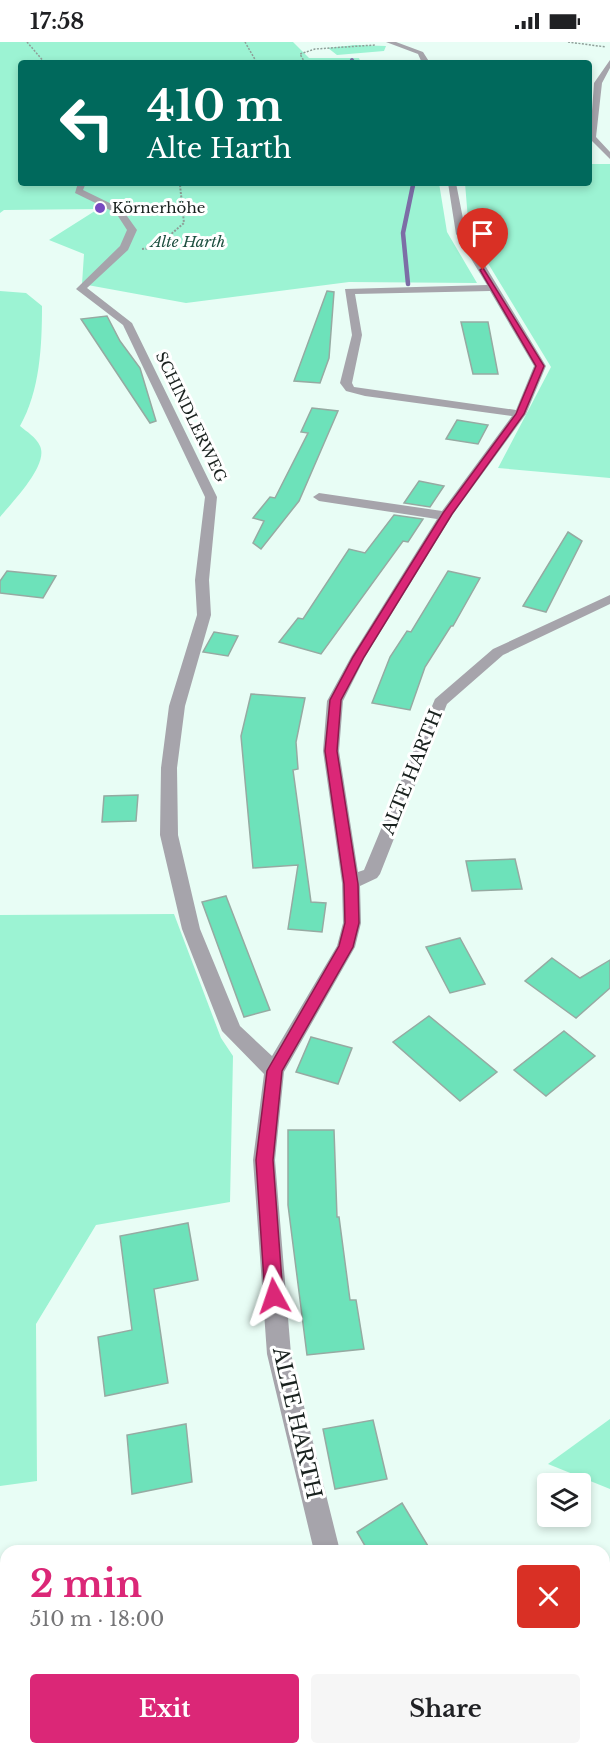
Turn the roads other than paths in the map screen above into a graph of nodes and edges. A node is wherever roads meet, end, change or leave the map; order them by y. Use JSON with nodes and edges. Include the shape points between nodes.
{"nodes":[{"id":1,"x":389,"y":42,"type":"edge"},
{"id":2,"x":421,"y":42,"type":"edge"},
{"id":3,"x":421,"y":53,"type":"junction"},
{"id":4,"x":424,"y":60,"type":"edge"},
{"id":5,"x":610,"y":62,"type":"edge"},
{"id":6,"x":610,"y":157,"type":"edge"},
{"id":7,"x":80,"y":186,"type":"edge"},
{"id":8,"x":453,"y":186,"type":"edge"},
{"id":9,"x":495,"y":288,"type":"junction"},
{"id":10,"x":520,"y":414,"type":"junction"},
{"id":11,"x":319,"y":497,"type":"dead end"},
{"id":12,"x":446,"y":516,"type":"junction"},
{"id":13,"x":610,"y":599,"type":"edge"},
{"id":14,"x":351,"y":884,"type":"junction"},
{"id":15,"x":274,"y":1071,"type":"junction"},
{"id":16,"x":326,"y":1545,"type":"edge"}],
"edges":[{"from":1,"to":3,"type":"street"},
{"from":2,"to":3,"type":"street"},
{"from":3,"to":4,"type":"street"},
{"from":5,"to":6,"type":"street","via":[[598,83],[592,137]]},
{"from":7,"to":15,"type":"street","name":"SCHINDLERWEG","via":[[78,190],[119,211],[132,230],[130,241],[81,289],[127,323],[211,497],[202,580],[204,615],[177,706],[169,768],[169,835],[191,929],[232,1031]]},
{"from":8,"to":9,"type":"street","name":"ALTE HARTH","via":[[461,234]]},
{"from":9,"to":10,"type":"street","name":"ALTE HARTH","via":[[540,366]]},
{"from":9,"to":10,"type":"street","via":[[349,291],[357,335],[346,383],[350,389],[365,393]]},
{"from":10,"to":12,"type":"street","name":"ALTE HARTH"},
{"from":11,"to":12,"type":"street"},
{"from":12,"to":14,"type":"street","name":"ALTE HARTH","via":[[358,657],[336,700],[331,751]]},
{"from":13,"to":14,"type":"street","name":"ALTE HARTH","via":[[498,651],[440,702],[371,874]]},
{"from":14,"to":15,"type":"street","name":"ALTE HARTH","via":[[352,923],[346,947]]},
{"from":15,"to":16,"type":"street","name":"ALTE HARTH","via":[[264,1160],[279,1354]]}]}
